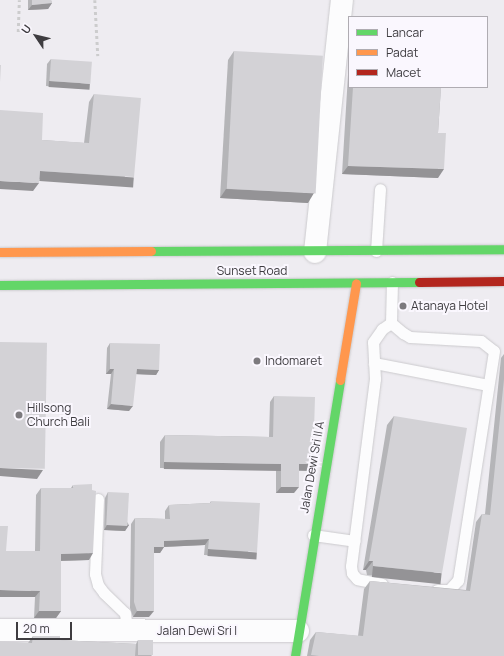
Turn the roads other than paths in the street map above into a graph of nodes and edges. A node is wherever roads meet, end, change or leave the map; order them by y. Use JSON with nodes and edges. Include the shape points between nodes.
{"nodes":[{"id":1,"x":342,"y":0,"type":"edge"},
{"id":2,"x":380,"y":189,"type":"dead end"},
{"id":3,"x":504,"y":249,"type":"edge"},
{"id":4,"x":376,"y":251,"type":"junction"},
{"id":5,"x":0,"y":252,"type":"edge"},
{"id":6,"x":315,"y":252,"type":"junction"},
{"id":7,"x":504,"y":281,"type":"edge"},
{"id":8,"x":392,"y":282,"type":"junction"},
{"id":9,"x":356,"y":283,"type":"junction"},
{"id":10,"x":0,"y":285,"type":"edge"},
{"id":11,"x":391,"y":323,"type":"junction"},
{"id":12,"x":374,"y":363,"type":"junction"},
{"id":13,"x":488,"y":385,"type":"junction"},
{"id":14,"x":98,"y":499,"type":"dead end"},
{"id":15,"x":313,"y":535,"type":"junction"},
{"id":16,"x":355,"y":541,"type":"junction"},
{"id":17,"x":393,"y":585,"type":"edge"},
{"id":18,"x":422,"y":588,"type":"edge"},
{"id":19,"x":0,"y":630,"type":"edge"},
{"id":20,"x":127,"y":630,"type":"junction"},
{"id":21,"x":298,"y":631,"type":"junction"},
{"id":22,"x":295,"y":656,"type":"edge"}],
"edges":[{"from":1,"to":6,"type":"street"},
{"from":2,"to":4,"type":"lane"},
{"from":3,"to":4,"type":"main road","name":"Sunset Road"},
{"from":4,"to":6,"type":"main road","name":"Sunset Road"},
{"from":5,"to":6,"type":"main road","name":"Sunset Road"},
{"from":7,"to":8,"type":"main road","name":"Sunset Road"},
{"from":8,"to":9,"type":"main road","name":"Sunset Road"},
{"from":8,"to":11,"type":"lane"},
{"from":9,"to":10,"type":"main road","name":"Sunset Road"},
{"from":9,"to":15,"type":"main road","name":"Jalan Dewi Sri II A"},
{"from":11,"to":12,"type":"lane","via":[[382,329],[373,342]]},
{"from":11,"to":13,"type":"lane","via":[[410,337],[481,341],[489,345],[494,351],[494,358]]},
{"from":12,"to":13,"type":"lane"},
{"from":12,"to":16,"type":"lane","via":[[370,435]]},
{"from":13,"to":18,"type":"lane","via":[[458,580],[449,590]]},
{"from":14,"to":20,"type":"lane","via":[[95,574],[104,593],[125,613]]},
{"from":15,"to":16,"type":"lane"},
{"from":15,"to":21,"type":"main road","name":"Jalan Dewi Sri II A"},
{"from":16,"to":17,"type":"lane","via":[[352,573],[357,579]]},
{"from":19,"to":20,"type":"street","name":"Jalan Dewi Sri I"},
{"from":20,"to":21,"type":"street","name":"Jalan Dewi Sri I"},
{"from":21,"to":22,"type":"main road","name":"Jalan Dewi Sri II A"}]}
